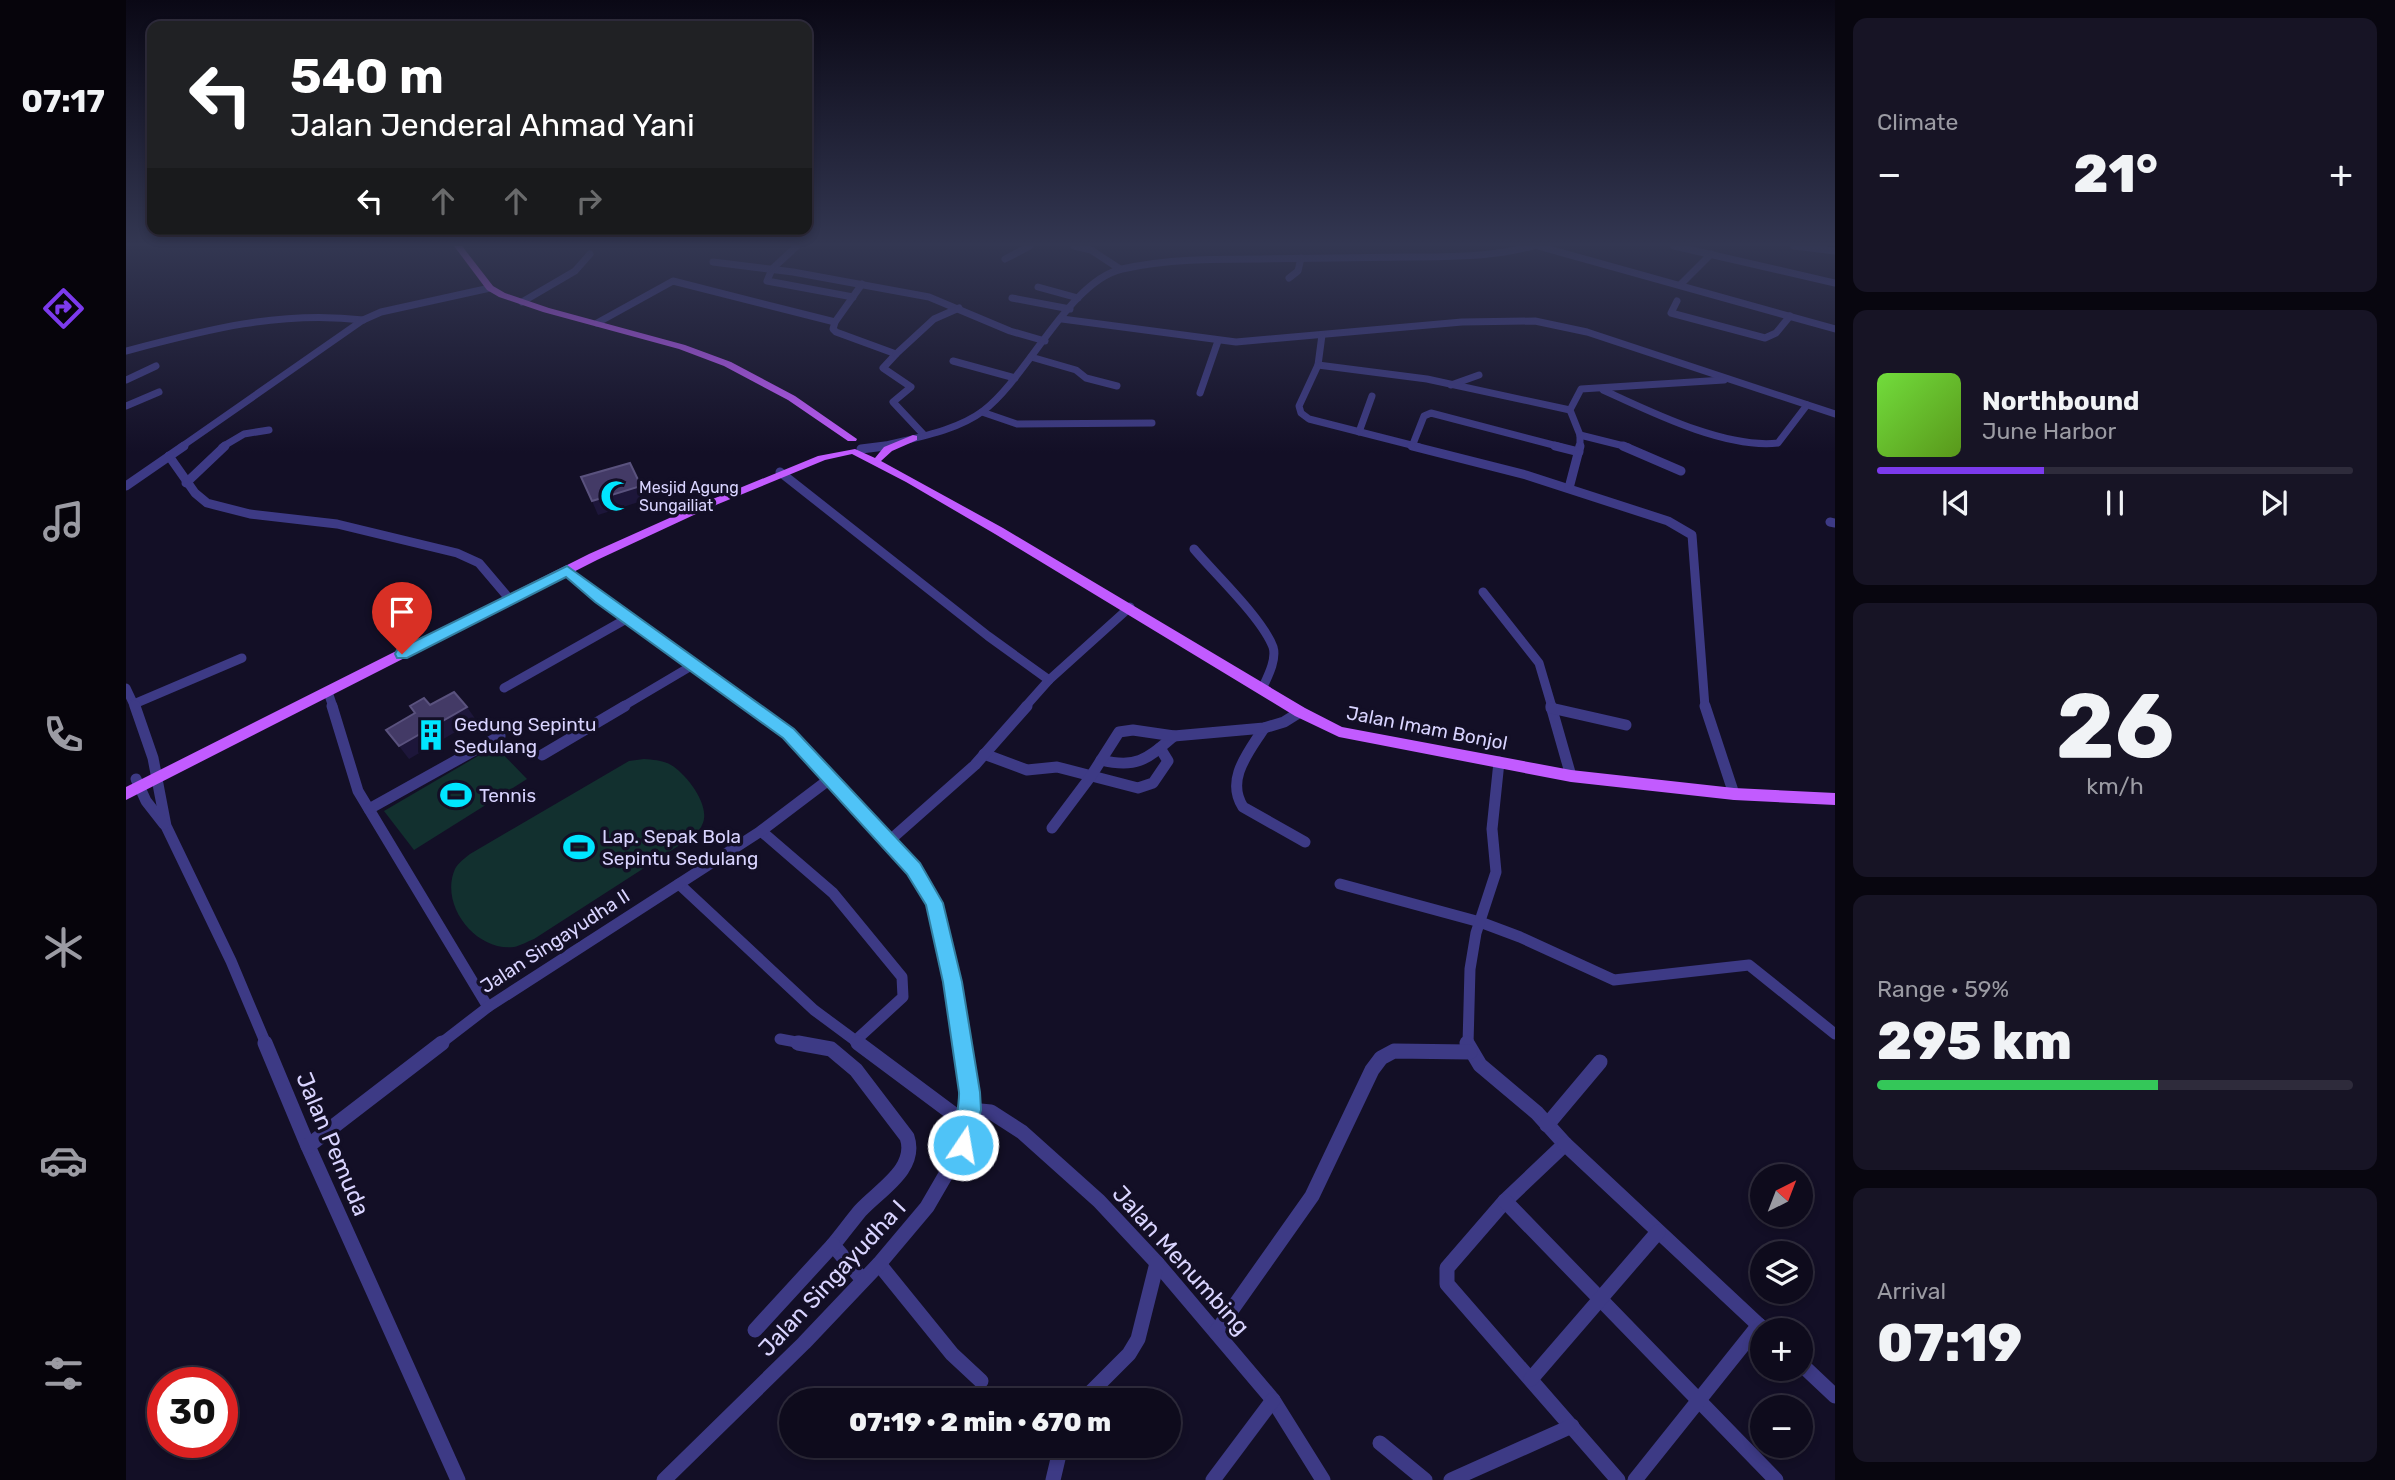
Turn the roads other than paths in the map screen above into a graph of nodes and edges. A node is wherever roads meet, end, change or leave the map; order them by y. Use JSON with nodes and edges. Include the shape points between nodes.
{"nodes":[{"id":1,"x":327,"y":315,"type":"edge"},
{"id":2,"x":330,"y":315,"type":"edge"},
{"id":3,"x":374,"y":315,"type":"edge"},
{"id":4,"x":569,"y":315,"type":"edge"},
{"id":5,"x":611,"y":315,"type":"edge"},
{"id":6,"x":808,"y":315,"type":"edge"},
{"id":7,"x":842,"y":315,"type":"edge"},
{"id":8,"x":944,"y":315,"type":"edge"},
{"id":9,"x":974,"y":315,"type":"edge"},
{"id":10,"x":1065,"y":315,"type":"edge"},
{"id":11,"x":1679,"y":315,"type":"edge"},
{"id":12,"x":1783,"y":315,"type":"edge"},
{"id":13,"x":1790,"y":317,"type":"junction"},
{"id":14,"x":1062,"y":319,"type":"junction"},
{"id":15,"x":363,"y":320,"type":"junction"},
{"id":16,"x":835,"y":322,"type":"junction"},
{"id":17,"x":597,"y":323,"type":"junction"},
{"id":18,"x":1835,"y":329,"type":"edge"},
{"id":19,"x":1322,"y":335,"type":"junction"},
{"id":20,"x":1045,"y":341,"type":"junction"},
{"id":21,"x":1218,"y":341,"type":"junction"},
{"id":22,"x":126,"y":351,"type":"edge"},
{"id":23,"x":896,"y":354,"type":"junction"},
{"id":24,"x":1031,"y":358,"type":"junction"},
{"id":25,"x":953,"y":361,"type":"dead end"},
{"id":26,"x":1318,"y":365,"type":"junction"},
{"id":27,"x":156,"y":366,"type":"dead end"},
{"id":28,"x":1479,"y":375,"type":"dead end"},
{"id":29,"x":1015,"y":378,"type":"junction"},
{"id":30,"x":126,"y":380,"type":"edge"},
{"id":31,"x":1730,"y":380,"type":"junction"},
{"id":32,"x":1451,"y":385,"type":"junction"},
{"id":33,"x":1117,"y":386,"type":"dead end"},
{"id":34,"x":1601,"y":389,"type":"junction"},
{"id":35,"x":159,"y":392,"type":"dead end"},
{"id":36,"x":1200,"y":393,"type":"dead end"},
{"id":37,"x":1371,"y":396,"type":"dead end"},
{"id":38,"x":1807,"y":405,"type":"junction"},
{"id":39,"x":126,"y":406,"type":"edge"},
{"id":40,"x":1570,"y":411,"type":"junction"},
{"id":41,"x":982,"y":412,"type":"junction"},
{"id":42,"x":1835,"y":415,"type":"edge"},
{"id":43,"x":1152,"y":423,"type":"dead end"},
{"id":44,"x":269,"y":430,"type":"dead end"},
{"id":45,"x":1359,"y":432,"type":"junction"},
{"id":46,"x":1580,"y":435,"type":"junction"},
{"id":47,"x":918,"y":436,"type":"junction"},
{"id":48,"x":1413,"y":444,"type":"junction"},
{"id":49,"x":852,"y":446,"type":"junction"},
{"id":50,"x":1579,"y":452,"type":"junction"},
{"id":51,"x":169,"y":456,"type":"junction"},
{"id":52,"x":880,"y":458,"type":"junction"},
{"id":53,"x":1681,"y":471,"type":"dead end"},
{"id":54,"x":782,"y":473,"type":"junction"},
{"id":55,"x":910,"y":480,"type":"junction"},
{"id":56,"x":129,"y":481,"type":"edge"},
{"id":57,"x":187,"y":483,"type":"junction"},
{"id":58,"x":1569,"y":488,"type":"junction"},
{"id":59,"x":1194,"y":549,"type":"dead end"},
{"id":60,"x":567,"y":571,"type":"junction"},
{"id":61,"x":1483,"y":592,"type":"dead end"},
{"id":62,"x":507,"y":596,"type":"junction"},
{"id":63,"x":1130,"y":607,"type":"junction"},
{"id":64,"x":628,"y":618,"type":"junction"},
{"id":65,"x":242,"y":658,"type":"dead end"},
{"id":66,"x":693,"y":665,"type":"junction"},
{"id":67,"x":1049,"y":680,"type":"junction"},
{"id":68,"x":126,"y":688,"type":"edge"},
{"id":69,"x":504,"y":688,"type":"dead end"},
{"id":70,"x":1262,"y":689,"type":"junction"},
{"id":71,"x":328,"y":692,"type":"junction"},
{"id":72,"x":134,"y":704,"type":"junction"},
{"id":73,"x":1551,"y":708,"type":"junction"},
{"id":74,"x":1300,"y":712,"type":"junction"},
{"id":75,"x":1626,"y":725,"type":"dead end"},
{"id":76,"x":1264,"y":728,"type":"junction"},
{"id":77,"x":500,"y":736,"type":"dead end"},
{"id":78,"x":1174,"y":736,"type":"junction"},
{"id":79,"x":1160,"y":748,"type":"junction"},
{"id":80,"x":984,"y":754,"type":"junction"},
{"id":81,"x":542,"y":755,"type":"dead end"},
{"id":82,"x":1101,"y":760,"type":"junction"},
{"id":83,"x":1499,"y":762,"type":"junction"},
{"id":84,"x":156,"y":773,"type":"junction"},
{"id":85,"x":1091,"y":776,"type":"junction"},
{"id":86,"x":1571,"y":776,"type":"junction"},
{"id":87,"x":831,"y":778,"type":"junction"},
{"id":88,"x":132,"y":786,"type":"edge"},
{"id":89,"x":1734,"y":794,"type":"junction"},
{"id":90,"x":1835,"y":799,"type":"edge"},
{"id":91,"x":369,"y":809,"type":"junction"},
{"id":92,"x":166,"y":826,"type":"junction"},
{"id":93,"x":1052,"y":828,"type":"dead end"},
{"id":94,"x":761,"y":831,"type":"junction"},
{"id":95,"x":889,"y":841,"type":"junction"},
{"id":96,"x":1305,"y":842,"type":"dead end"},
{"id":97,"x":679,"y":884,"type":"junction"},
{"id":98,"x":1340,"y":884,"type":"dead end"},
{"id":99,"x":1480,"y":922,"type":"junction"},
{"id":100,"x":488,"y":1007,"type":"junction"},
{"id":101,"x":1835,"y":1034,"type":"edge"},
{"id":102,"x":780,"y":1039,"type":"dead end"},
{"id":103,"x":855,"y":1041,"type":"junction"},
{"id":104,"x":1470,"y":1052,"type":"junction"},
{"id":105,"x":1600,"y":1062,"type":"dead end"},
{"id":106,"x":969,"y":1117,"type":"junction"},
{"id":107,"x":1548,"y":1125,"type":"junction"},
{"id":108,"x":1565,"y":1144,"type":"junction"},
{"id":109,"x":308,"y":1146,"type":"junction"},
{"id":110,"x":1504,"y":1201,"type":"junction"},
{"id":111,"x":1658,"y":1232,"type":"junction"},
{"id":112,"x":833,"y":1245,"type":"junction"},
{"id":113,"x":1157,"y":1263,"type":"junction"},
{"id":114,"x":879,"y":1264,"type":"junction"},
{"id":115,"x":862,"y":1279,"type":"junction"},
{"id":116,"x":1600,"y":1301,"type":"junction"},
{"id":117,"x":1751,"y":1318,"type":"edge"},
{"id":118,"x":755,"y":1329,"type":"dead end"},
{"id":119,"x":1216,"y":1332,"type":"junction"},
{"id":120,"x":1750,"y":1341,"type":"edge"},
{"id":121,"x":1813,"y":1375,"type":"edge"},
{"id":122,"x":1531,"y":1379,"type":"junction"},
{"id":123,"x":981,"y":1381,"type":"dead end"},
{"id":124,"x":1095,"y":1388,"type":"edge"},
{"id":125,"x":1835,"y":1395,"type":"edge"},
{"id":126,"x":1698,"y":1399,"type":"junction"},
{"id":127,"x":1273,"y":1400,"type":"junction"},
{"id":128,"x":1572,"y":1426,"type":"junction"},
{"id":129,"x":1380,"y":1443,"type":"dead end"},
{"id":130,"x":1058,"y":1458,"type":"edge"},
{"id":131,"x":458,"y":1480,"type":"edge"},
{"id":132,"x":664,"y":1480,"type":"edge"},
{"id":133,"x":1053,"y":1480,"type":"edge"},
{"id":134,"x":1213,"y":1480,"type":"edge"},
{"id":135,"x":1323,"y":1480,"type":"edge"},
{"id":136,"x":1425,"y":1480,"type":"edge"},
{"id":137,"x":1451,"y":1480,"type":"edge"},
{"id":138,"x":1618,"y":1480,"type":"edge"},
{"id":139,"x":1635,"y":1480,"type":"edge"},
{"id":140,"x":1776,"y":1480,"type":"edge"}],
"edges":[{"from":1,"to":22,"type":"street","via":[[289,316],[198,332]]},
{"from":2,"to":15,"type":"street"},
{"from":3,"to":15,"type":"street"},
{"from":4,"to":17,"type":"main road","name":"Jalan Imam Bonjol"},
{"from":5,"to":17,"type":"street"},
{"from":6,"to":16,"type":"street"},
{"from":7,"to":16,"type":"street"},
{"from":8,"to":23,"type":"street","via":[[930,322]]},
{"from":9,"to":20,"type":"street","via":[[1015,334]]},
{"from":10,"to":14,"type":"street"},
{"from":11,"to":13,"type":"street","via":[[1765,338]]},
{"from":12,"to":13,"type":"street"},
{"from":13,"to":18,"type":"street"},
{"from":14,"to":20,"type":"street"},
{"from":14,"to":21,"type":"street"},
{"from":15,"to":51,"type":"street"},
{"from":16,"to":23,"type":"street","via":[[839,334]]},
{"from":17,"to":49,"type":"main road","name":"Jalan Imam Bonjol","via":[[732,366],[807,408]]},
{"from":19,"to":21,"type":"street"},
{"from":19,"to":26,"type":"street"},
{"from":19,"to":31,"type":"street","via":[[1462,322],[1535,321],[1587,332]]},
{"from":20,"to":24,"type":"street"},
{"from":21,"to":36,"type":"street"},
{"from":23,"to":47,"type":"street","via":[[883,368],[911,387],[893,402]]},
{"from":24,"to":29,"type":"street"},
{"from":24,"to":33,"type":"street"},
{"from":25,"to":29,"type":"street"},
{"from":26,"to":32,"type":"street"},
{"from":26,"to":45,"type":"street","via":[[1301,400],[1301,412],[1317,422]]},
{"from":27,"to":30,"type":"street"},
{"from":28,"to":32,"type":"street"},
{"from":29,"to":41,"type":"street"},
{"from":31,"to":34,"type":"street"},
{"from":31,"to":38,"type":"street"},
{"from":32,"to":40,"type":"street"},
{"from":34,"to":38,"type":"street","via":[[1681,422],[1766,445],[1778,443]]},
{"from":34,"to":40,"type":"street","via":[[1581,389]]},
{"from":35,"to":39,"type":"street"},
{"from":37,"to":45,"type":"street"},
{"from":38,"to":42,"type":"street"},
{"from":40,"to":46,"type":"street"},
{"from":41,"to":43,"type":"street","via":[[1035,425]]},
{"from":41,"to":47,"type":"street"},
{"from":44,"to":57,"type":"street","via":[[252,431],[229,443],[208,458]]},
{"from":45,"to":48,"type":"street"},
{"from":46,"to":50,"type":"street"},
{"from":46,"to":53,"type":"street","via":[[1625,446]]},
{"from":47,"to":49,"type":"street","via":[[876,449]]},
{"from":47,"to":52,"type":"main road","via":[[888,449]]},
{"from":48,"to":50,"type":"street","via":[[1424,416],[1431,413]]},
{"from":48,"to":58,"type":"street"},
{"from":49,"to":52,"type":"main road","name":"Jalan Imam Bonjol"},
{"from":49,"to":54,"type":"main road"},
{"from":49,"to":55,"type":"main road","name":"Jalan Imam Bonjol"},
{"from":50,"to":58,"type":"street"},
{"from":51,"to":56,"type":"street"},
{"from":51,"to":57,"type":"street"},
{"from":52,"to":55,"type":"main road","name":"Jalan Imam Bonjol"},
{"from":54,"to":60,"type":"main road"},
{"from":54,"to":62,"type":"main road","via":[[594,551]]},
{"from":54,"to":67,"type":"street"},
{"from":55,"to":63,"type":"main road","name":"Jalan Imam Bonjol"},
{"from":57,"to":62,"type":"street","via":[[199,498],[217,507],[337,524],[467,556],[479,563]]},
{"from":58,"to":89,"type":"street","via":[[1668,521],[1692,535],[1705,707]]},
{"from":59,"to":70,"type":"street","via":[[1254,618],[1274,649]]},
{"from":60,"to":64,"type":"street","name":"Jalan Singayudha I"},
{"from":60,"to":71,"type":"main road"},
{"from":61,"to":73,"type":"street","via":[[1539,663]]},
{"from":62,"to":84,"type":"main road"},
{"from":63,"to":67,"type":"street"},
{"from":63,"to":70,"type":"main road","name":"Jalan Imam Bonjol"},
{"from":64,"to":66,"type":"street","name":"Jalan Singayudha I"},
{"from":64,"to":69,"type":"street"},
{"from":65,"to":72,"type":"street"},
{"from":66,"to":81,"type":"street"},
{"from":66,"to":87,"type":"street","name":"Jalan Singayudha I","via":[[789,733]]},
{"from":67,"to":80,"type":"street"},
{"from":68,"to":72,"type":"street","name":"Jalan Pemuda"},
{"from":70,"to":74,"type":"main road","name":"Jalan Imam Bonjol"},
{"from":71,"to":84,"type":"main road"},
{"from":71,"to":91,"type":"street","via":[[358,792]]},
{"from":72,"to":84,"type":"street","name":"Jalan Pemuda"},
{"from":73,"to":75,"type":"street"},
{"from":73,"to":86,"type":"street"},
{"from":74,"to":76,"type":"street"},
{"from":74,"to":83,"type":"main road","name":"Jalan Imam Bonjol","via":[[1350,735]]},
{"from":76,"to":78,"type":"street"},
{"from":76,"to":96,"type":"street","via":[[1235,779],[1236,797],[1243,807]]},
{"from":77,"to":91,"type":"street"},
{"from":78,"to":79,"type":"street"},
{"from":78,"to":82,"type":"street","via":[[1125,730],[1116,734]]},
{"from":79,"to":82,"type":"street","via":[[1141,764]]},
{"from":79,"to":85,"type":"street","via":[[1168,761],[1150,786],[1138,789]]},
{"from":80,"to":85,"type":"street","via":[[1027,770],[1057,767]]},
{"from":80,"to":95,"type":"street"},
{"from":82,"to":85,"type":"street"},
{"from":83,"to":86,"type":"main road","name":"Jalan Imam Bonjol"},
{"from":83,"to":99,"type":"street","via":[[1492,829],[1496,872]]},
{"from":84,"to":88,"type":"main road"},
{"from":84,"to":92,"type":"street","name":"Jalan Pemuda"},
{"from":85,"to":93,"type":"street"},
{"from":86,"to":89,"type":"main road","name":"Jalan Imam Bonjol"},
{"from":87,"to":94,"type":"street","name":"Jalan Singayudha II"},
{"from":87,"to":95,"type":"street","name":"Jalan Singayudha I"},
{"from":88,"to":92,"type":"street","name":"Jalan Pemuda"},
{"from":89,"to":90,"type":"main road","name":"Jalan Imam Bonjol"},
{"from":91,"to":100,"type":"street"},
{"from":92,"to":109,"type":"street","name":"Jalan Pemuda","via":[[230,961]]},
{"from":94,"to":97,"type":"street","name":"Jalan Singayudha II"},
{"from":94,"to":103,"type":"street","via":[[833,893],[902,977],[903,997]]},
{"from":95,"to":106,"type":"street","name":"Jalan Singayudha I","via":[[914,869],[934,903],[964,1045]]},
{"from":97,"to":100,"type":"street","name":"Jalan Singayudha II"},
{"from":97,"to":103,"type":"street","via":[[814,1010]]},
{"from":98,"to":99,"type":"street"},
{"from":99,"to":101,"type":"street","via":[[1615,981],[1749,965]]},
{"from":99,"to":104,"type":"street","via":[[1469,969],[1465,1020]]},
{"from":100,"to":109,"type":"street","name":"Jalan Singayudha II"},
{"from":102,"to":112,"type":"street","via":[[831,1049],[844,1058],[910,1146],[906,1163],[893,1180]]},
{"from":103,"to":106,"type":"street"},
{"from":104,"to":107,"type":"street"},
{"from":104,"to":119,"type":"street","via":[[1394,1051],[1381,1058],[1312,1196]]},
{"from":105,"to":107,"type":"street"},
{"from":106,"to":113,"type":"street","name":"Jalan Menumbing","via":[[991,1112],[1022,1132],[1099,1201]]},
{"from":106,"to":114,"type":"street","name":"Jalan Singayudha I","via":[[954,1163],[928,1207]]},
{"from":107,"to":108,"type":"street"},
{"from":108,"to":110,"type":"street"},
{"from":108,"to":111,"type":"street"},
{"from":109,"to":131,"type":"street","name":"Jalan Pemuda"},
{"from":110,"to":116,"type":"street"},
{"from":110,"to":122,"type":"street","via":[[1447,1268],[1447,1284]]},
{"from":111,"to":116,"type":"street"},
{"from":111,"to":117,"type":"street"},
{"from":112,"to":115,"type":"street"},
{"from":112,"to":118,"type":"street"},
{"from":113,"to":119,"type":"street","name":"Jalan Menumbing"},
{"from":113,"to":124,"type":"street","via":[[1138,1339]]},
{"from":114,"to":115,"type":"street","name":"Jalan Singayudha I"},
{"from":114,"to":123,"type":"street","via":[[952,1354]]},
{"from":115,"to":132,"type":"street","name":"Jalan Singayudha I","via":[[804,1343]]},
{"from":116,"to":122,"type":"street"},
{"from":116,"to":126,"type":"street"},
{"from":119,"to":127,"type":"street","name":"Jalan Menumbing"},
{"from":120,"to":126,"type":"street"},
{"from":121,"to":125,"type":"street"},
{"from":122,"to":128,"type":"street"},
{"from":126,"to":139,"type":"street"},
{"from":126,"to":140,"type":"street"},
{"from":127,"to":134,"type":"street"},
{"from":127,"to":135,"type":"street","name":"Jalan Menumbing"},
{"from":128,"to":137,"type":"street"},
{"from":128,"to":138,"type":"street"},
{"from":129,"to":136,"type":"street"},
{"from":130,"to":133,"type":"street"}]}
